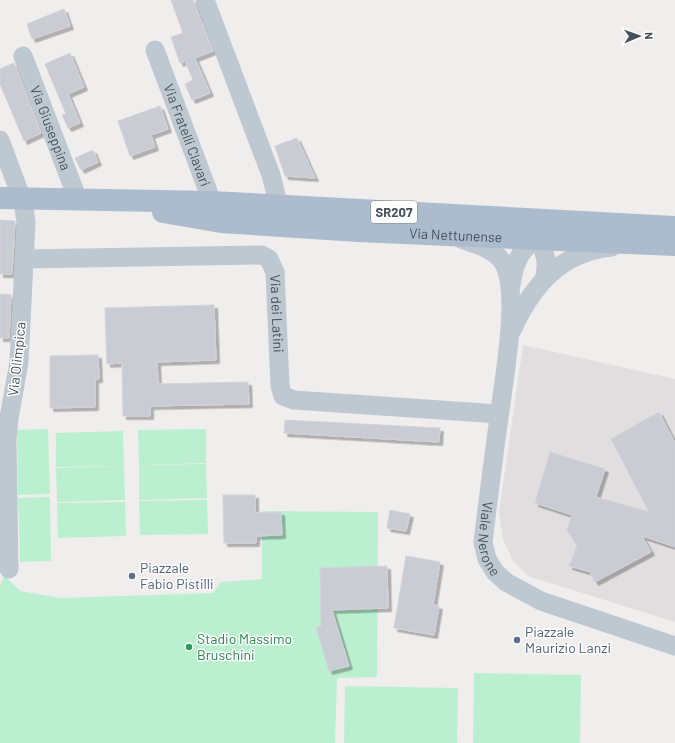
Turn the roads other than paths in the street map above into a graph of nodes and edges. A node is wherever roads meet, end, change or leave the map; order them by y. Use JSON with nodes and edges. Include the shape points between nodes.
{"nodes":[{"id":1,"x":205,"y":0,"type":"edge"},
{"id":2,"x":155,"y":50,"type":"dead end"},
{"id":3,"x":23,"y":56,"type":"dead end"},
{"id":4,"x":0,"y":140,"type":"edge"},
{"id":5,"x":0,"y":198,"type":"edge"},
{"id":6,"x":22,"y":199,"type":"junction"},
{"id":7,"x":87,"y":200,"type":"junction"},
{"id":8,"x":212,"y":212,"type":"junction"},
{"id":9,"x":279,"y":216,"type":"junction"},
{"id":10,"x":510,"y":218,"type":"junction"},
{"id":11,"x":565,"y":221,"type":"junction"},
{"id":12,"x":675,"y":227,"type":"edge"},
{"id":13,"x":456,"y":237,"type":"junction"},
{"id":14,"x":537,"y":238,"type":"junction"},
{"id":15,"x":634,"y":245,"type":"junction"},
{"id":16,"x":675,"y":245,"type":"edge"},
{"id":17,"x":25,"y":259,"type":"junction"},
{"id":18,"x":544,"y":279,"type":"junction"},
{"id":19,"x":510,"y":291,"type":"junction"},
{"id":20,"x":510,"y":333,"type":"junction"},
{"id":21,"x":499,"y":414,"type":"junction"},
{"id":22,"x":9,"y":569,"type":"dead end"},
{"id":23,"x":675,"y":646,"type":"edge"}],
"edges":[{"from":1,"to":9,"type":"street","via":[[271,175]]},
{"from":2,"to":8,"type":"street","name":"Via Fratelli Clavari"},
{"from":3,"to":7,"type":"street","name":"Via Giuseppina"},
{"from":4,"to":6,"type":"street","name":"Via Olimpica"},
{"from":5,"to":6,"type":"main road","name":"Via Nettunense","number":"SR207"},
{"from":6,"to":7,"type":"main road","name":"Via Nettunense","number":"SR207"},
{"from":6,"to":17,"type":"street","name":"Via Olimpica","via":[[26,218]]},
{"from":7,"to":8,"type":"main road","name":"Via Nettunense","number":"SR207"},
{"from":8,"to":9,"type":"main road","name":"Via Nettunense","number":"SR207"},
{"from":9,"to":10,"type":"main road","name":"Via Nettunense","number":"SR207"},
{"from":9,"to":13,"type":"main road","name":"Via Nettunense","number":"SR207"},
{"from":10,"to":11,"type":"main road","name":"Via Nettunense","number":"SR207"},
{"from":10,"to":14,"type":"street","via":[[525,226]]},
{"from":11,"to":12,"type":"main road","name":"Via Nettunense","number":"SR207"},
{"from":11,"to":14,"type":"street","name":"Viale Nerone"},
{"from":13,"to":14,"type":"main road","name":"Via Nettunense","number":"SR207"},
{"from":13,"to":19,"type":"street","name":"Viale Nerone","via":[[496,255],[505,267]]},
{"from":14,"to":15,"type":"main road","name":"Via Nettunense","number":"SR207"},
{"from":14,"to":18,"type":"street","via":[[547,262]]},
{"from":14,"to":19,"type":"street","name":"Viale Nerone","via":[[519,256]]},
{"from":15,"to":16,"type":"main road","name":"Via Nettunense","number":"SR207"},
{"from":15,"to":18,"type":"street","name":"Viale Nerone","via":[[583,254]]},
{"from":17,"to":21,"type":"street","name":"Via dei Latini","via":[[262,255],[269,259],[275,272],[280,386],[283,396],[294,400]]},
{"from":17,"to":22,"type":"street","name":"Via Olimpica","via":[[19,362],[8,430]]},
{"from":18,"to":20,"type":"street","name":"Viale Nerone","via":[[528,299]]},
{"from":19,"to":20,"type":"street","name":"Viale Nerone"},
{"from":20,"to":21,"type":"street","name":"Viale Nerone"},
{"from":21,"to":23,"type":"street","name":"Viale Nerone","via":[[483,542],[487,559],[495,572],[506,582],[541,601]]}]}
